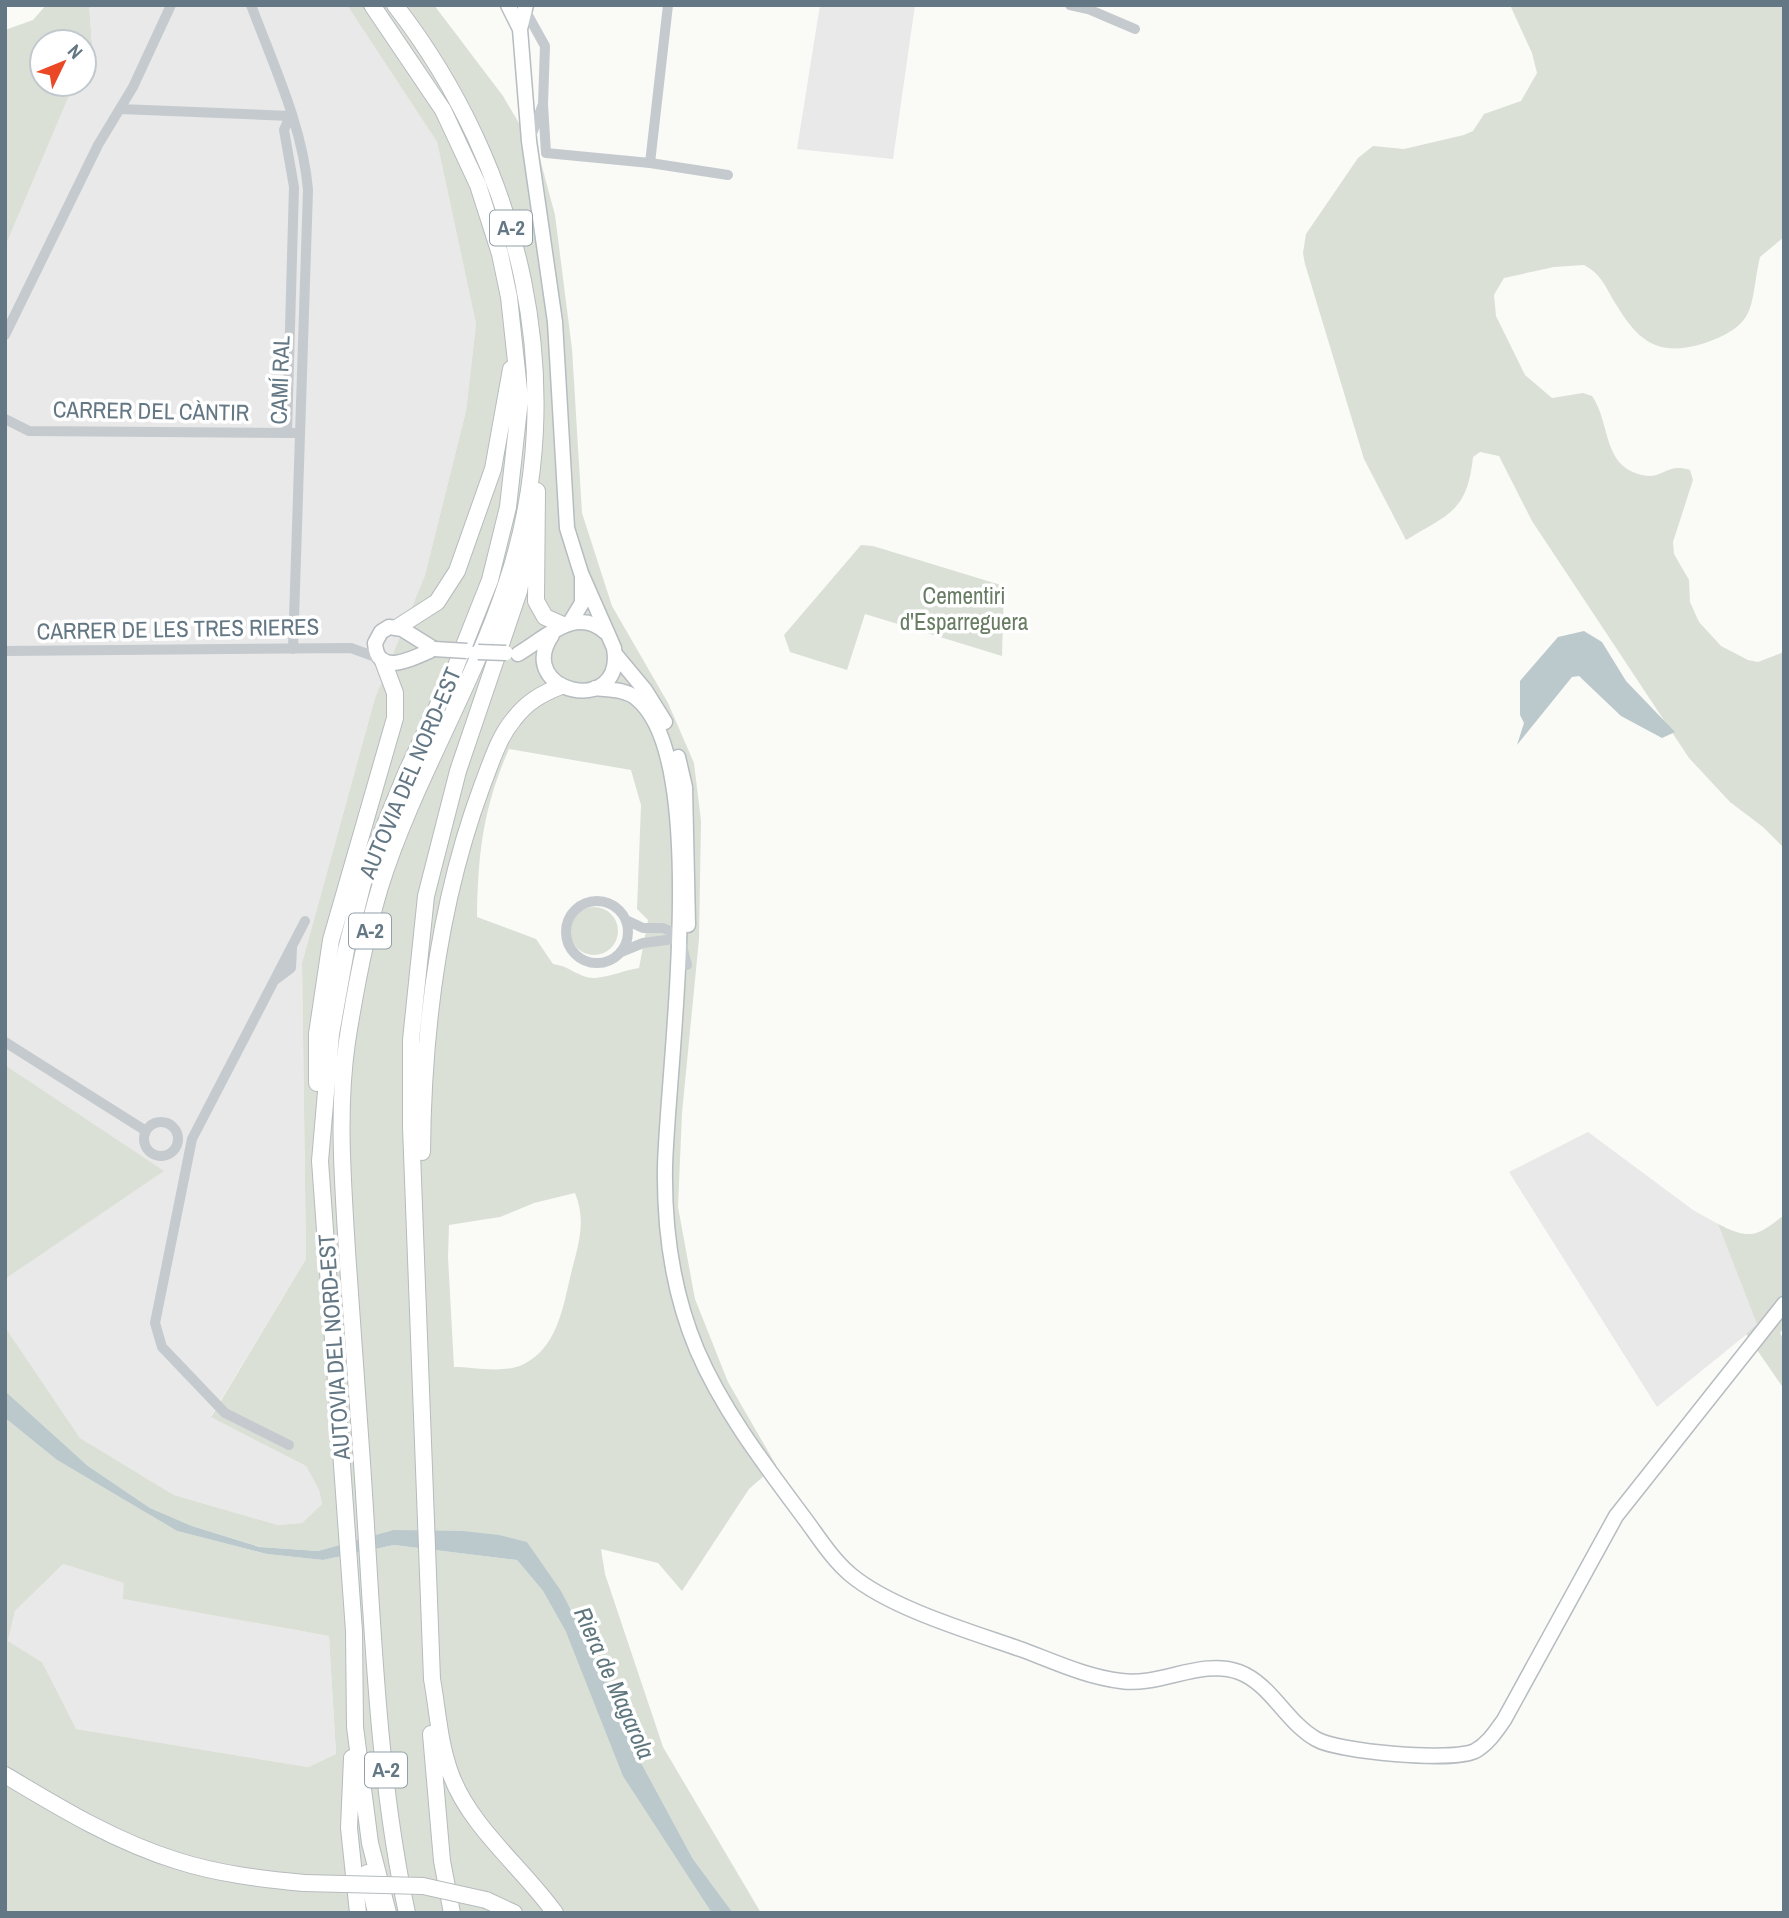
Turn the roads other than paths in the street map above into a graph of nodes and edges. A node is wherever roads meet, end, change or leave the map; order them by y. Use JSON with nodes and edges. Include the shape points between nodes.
{"nodes":[{"id":1,"x":170,"y":5,"type":"edge"},
{"id":2,"x":251,"y":5,"type":"edge"},
{"id":3,"x":372,"y":5,"type":"edge"},
{"id":4,"x":395,"y":5,"type":"edge"},
{"id":5,"x":508,"y":5,"type":"edge"},
{"id":6,"x":668,"y":5,"type":"edge"},
{"id":7,"x":1070,"y":5,"type":"edge"},
{"id":8,"x":525,"y":7,"type":"edge"},
{"id":9,"x":1088,"y":7,"type":"edge"},
{"id":10,"x":520,"y":29,"type":"junction"},
{"id":11,"x":1135,"y":29,"type":"dead end"},
{"id":12,"x":543,"y":104,"type":"junction"},
{"id":13,"x":121,"y":109,"type":"junction"},
{"id":14,"x":290,"y":116,"type":"junction"},
{"id":15,"x":528,"y":141,"type":"junction"},
{"id":16,"x":650,"y":163,"type":"junction"},
{"id":17,"x":728,"y":175,"type":"dead end"},
{"id":18,"x":5,"y":335,"type":"edge"},
{"id":19,"x":514,"y":360,"type":"junction"},
{"id":20,"x":5,"y":419,"type":"edge"},
{"id":21,"x":287,"y":433,"type":"junction"},
{"id":22,"x":299,"y":433,"type":"junction"},
{"id":23,"x":533,"y":477,"type":"junction"},
{"id":24,"x":529,"y":503,"type":"junction"},
{"id":25,"x":581,"y":573,"type":"junction"},
{"id":26,"x":562,"y":627,"type":"junction"},
{"id":27,"x":404,"y":632,"type":"junction"},
{"id":28,"x":607,"y":633,"type":"junction"},
{"id":29,"x":377,"y":637,"type":"junction"},
{"id":30,"x":351,"y":648,"type":"junction"},
{"id":31,"x":293,"y":649,"type":"junction"},
{"id":32,"x":434,"y":649,"type":"junction"},
{"id":33,"x":5,"y":651,"type":"edge"},
{"id":34,"x":512,"y":654,"type":"junction"},
{"id":35,"x":615,"y":654,"type":"junction"},
{"id":36,"x":382,"y":660,"type":"junction"},
{"id":37,"x":406,"y":660,"type":"junction"},
{"id":38,"x":547,"y":670,"type":"junction"},
{"id":39,"x":561,"y":687,"type":"junction"},
{"id":40,"x":595,"y":688,"type":"junction"},
{"id":41,"x":684,"y":908,"type":"junction"},
{"id":42,"x":626,"y":919,"type":"junction"},
{"id":43,"x":305,"y":921,"type":"dead end"},
{"id":44,"x":663,"y":928,"type":"junction"},
{"id":45,"x":679,"y":935,"type":"junction"},
{"id":46,"x":662,"y":942,"type":"junction"},
{"id":47,"x":621,"y":952,"type":"junction"},
{"id":48,"x":682,"y":964,"type":"junction"},
{"id":49,"x":5,"y":1042,"type":"edge"},
{"id":50,"x":146,"y":1131,"type":"dead end"},
{"id":51,"x":320,"y":1161,"type":"junction"},
{"id":52,"x":1784,"y":1304,"type":"edge"},
{"id":53,"x":421,"y":1343,"type":"junction"},
{"id":54,"x":289,"y":1445,"type":"dead end"},
{"id":55,"x":432,"y":1679,"type":"junction"},
{"id":56,"x":355,"y":1727,"type":"junction"},
{"id":57,"x":5,"y":1775,"type":"edge"},
{"id":58,"x":362,"y":1783,"type":"junction"},
{"id":59,"x":486,"y":1900,"type":"junction"},
{"id":60,"x":358,"y":1913,"type":"edge"},
{"id":61,"x":376,"y":1913,"type":"edge"},
{"id":62,"x":388,"y":1913,"type":"edge"},
{"id":63,"x":407,"y":1913,"type":"edge"},
{"id":64,"x":452,"y":1913,"type":"edge"},
{"id":65,"x":503,"y":1913,"type":"edge"},
{"id":66,"x":514,"y":1913,"type":"edge"},
{"id":67,"x":555,"y":1913,"type":"edge"}],
"edges":[{"from":1,"to":13,"type":"street"},
{"from":2,"to":14,"type":"street","name":"CAMÍ RAL"},
{"from":3,"to":19,"type":"highway","name":"AUTOVIA DEL NORD-EST","number":"A-2","via":[[443,110],[478,185],[502,264]]},
{"from":4,"to":23,"type":"highway","name":"AUTOVIA DEL NORD-EST","number":"A-2","via":[[439,67],[475,132],[512,233],[533,327],[538,401]]},
{"from":5,"to":10,"type":"main road"},
{"from":6,"to":16,"type":"street"},
{"from":7,"to":9,"type":"street"},
{"from":8,"to":10,"type":"main road"},
{"from":8,"to":12,"type":"street","via":[[545,46]]},
{"from":9,"to":11,"type":"street"},
{"from":10,"to":15,"type":"main road"},
{"from":12,"to":15,"type":"street"},
{"from":12,"to":16,"type":"street","via":[[546,153]]},
{"from":13,"to":14,"type":"street"},
{"from":13,"to":18,"type":"street","via":[[98,145]]},
{"from":14,"to":21,"type":"street","name":"CAMÍ RAL","via":[[284,130],[294,187]]},
{"from":14,"to":22,"type":"street","name":"CAMÍ RAL","via":[[308,190]]},
{"from":15,"to":25,"type":"main road","via":[[555,322],[567,528]]},
{"from":16,"to":17,"type":"street"},
{"from":19,"to":27,"type":"highway","via":[[493,469],[457,571],[436,602]]},
{"from":19,"to":51,"type":"highway","name":"AUTOVIA DEL NORD-EST","number":"A-2","via":[[520,399],[501,540],[454,671],[366,871],[332,1023]]},
{"from":20,"to":21,"type":"street","name":"CARRER DEL CÀNTIR","via":[[29,431]]},
{"from":21,"to":22,"type":"street","name":"CARRER DEL CÀNTIR"},
{"from":22,"to":31,"type":"street","name":"CAMÍ RAL"},
{"from":23,"to":24,"type":"highway","name":"AUTOVIA DEL NORD-EST","number":"A-2"},
{"from":23,"to":26,"type":"highway","via":[[539,500],[536,601],[545,617]]},
{"from":24,"to":53,"type":"highway","via":[[528,551],[519,591],[438,840],[416,967],[411,1127]]},
{"from":24,"to":63,"type":"highway","name":"AUTOVIA DEL NORD-EST","number":"A-2","via":[[501,600],[471,678],[423,778],[380,887],[346,1048],[342,1166],[356,1385],[389,1818]]},
{"from":25,"to":26,"type":"main road","via":[[582,603]]},
{"from":25,"to":28,"type":"main road"},
{"from":26,"to":28,"type":"main road","via":[[592,623]]},
{"from":26,"to":34,"type":"main road"},
{"from":26,"to":38,"type":"main road","via":[[544,655]]},
{"from":27,"to":29,"type":"main road","via":[[385,629]]},
{"from":27,"to":32,"type":"main road"},
{"from":27,"to":37,"type":"main road","via":[[412,650]]},
{"from":28,"to":35,"type":"main road"},
{"from":29,"to":30,"type":"street","name":"CARRER DE LES TRES RIERES"},
{"from":29,"to":36,"type":"main road","via":[[375,648]]},
{"from":30,"to":31,"type":"street","name":"CARRER DE LES TRES RIERES"},
{"from":30,"to":36,"type":"street","name":"CARRER DE LES TRES RIERES"},
{"from":31,"to":33,"type":"street","name":"CARRER DE LES TRES RIERES"},
{"from":32,"to":34,"type":"main road","bridge":true},
{"from":32,"to":37,"type":"main road"},
{"from":34,"to":38,"type":"main road"},
{"from":35,"to":40,"type":"main road","via":[[613,670]]},
{"from":35,"to":41,"type":"main road","via":[[664,719],[681,767]]},
{"from":36,"to":37,"type":"main road","via":[[394,664]]},
{"from":36,"to":51,"type":"highway","via":[[395,693],[395,718],[331,940],[317,1034]]},
{"from":38,"to":39,"type":"main road"},
{"from":39,"to":40,"type":"main road","via":[[582,692]]},
{"from":39,"to":53,"type":"highway","via":[[528,703],[494,754],[464,841],[443,934],[426,1047],[423,1102]]},
{"from":40,"to":41,"type":"main road","via":[[636,698],[654,721],[667,750]]},
{"from":41,"to":44,"type":"street"},
{"from":41,"to":45,"type":"main road"},
{"from":41,"to":48,"type":"main road"},
{"from":42,"to":44,"type":"street","via":[[651,930]]},
{"from":42,"to":47,"type":"street","via":[[628,936]]},
{"from":42,"to":47,"type":"street","via":[[617,907],[599,900],[580,905],[566,923],[567,942],[578,957],[605,962]]},
{"from":43,"to":54,"type":"street","via":[[189,1148],[155,1333],[162,1347],[225,1413]]},
{"from":44,"to":45,"type":"street"},
{"from":45,"to":46,"type":"street"},
{"from":45,"to":48,"type":"main road"},
{"from":46,"to":47,"type":"street","via":[[643,943]]},
{"from":46,"to":48,"type":"street"},
{"from":48,"to":52,"type":"main road","via":[[665,1165],[667,1225],[678,1291],[695,1346],[743,1431],[846,1571],[870,1589],[1109,1679],[1140,1682],[1234,1670],[1257,1683],[1315,1739],[1352,1749],[1448,1756],[1475,1751],[1504,1720],[1616,1516]]},
{"from":49,"to":50,"type":"street"},
{"from":51,"to":56,"type":"highway","name":"AUTOVIA DEL NORD-EST","number":"A-2","via":[[354,1631]]},
{"from":53,"to":55,"type":"highway"},
{"from":55,"to":64,"type":"highway","via":[[434,1791]]},
{"from":55,"to":67,"type":"highway","via":[[442,1749],[452,1778],[484,1828]]},
{"from":56,"to":58,"type":"highway","name":"AUTOVIA DEL NORD-EST","number":"A-2"},
{"from":56,"to":60,"type":"highway","via":[[348,1789]]},
{"from":57,"to":59,"type":"highway","bridge":true,"via":[[75,1816],[176,1861],[304,1883],[423,1886]]},
{"from":58,"to":61,"type":"highway","via":[[361,1837]]},
{"from":58,"to":62,"type":"highway","name":"AUTOVIA DEL NORD-EST","number":"A-2","via":[[370,1843]]},
{"from":59,"to":65,"type":"highway"},
{"from":59,"to":66,"type":"highway"}]}
